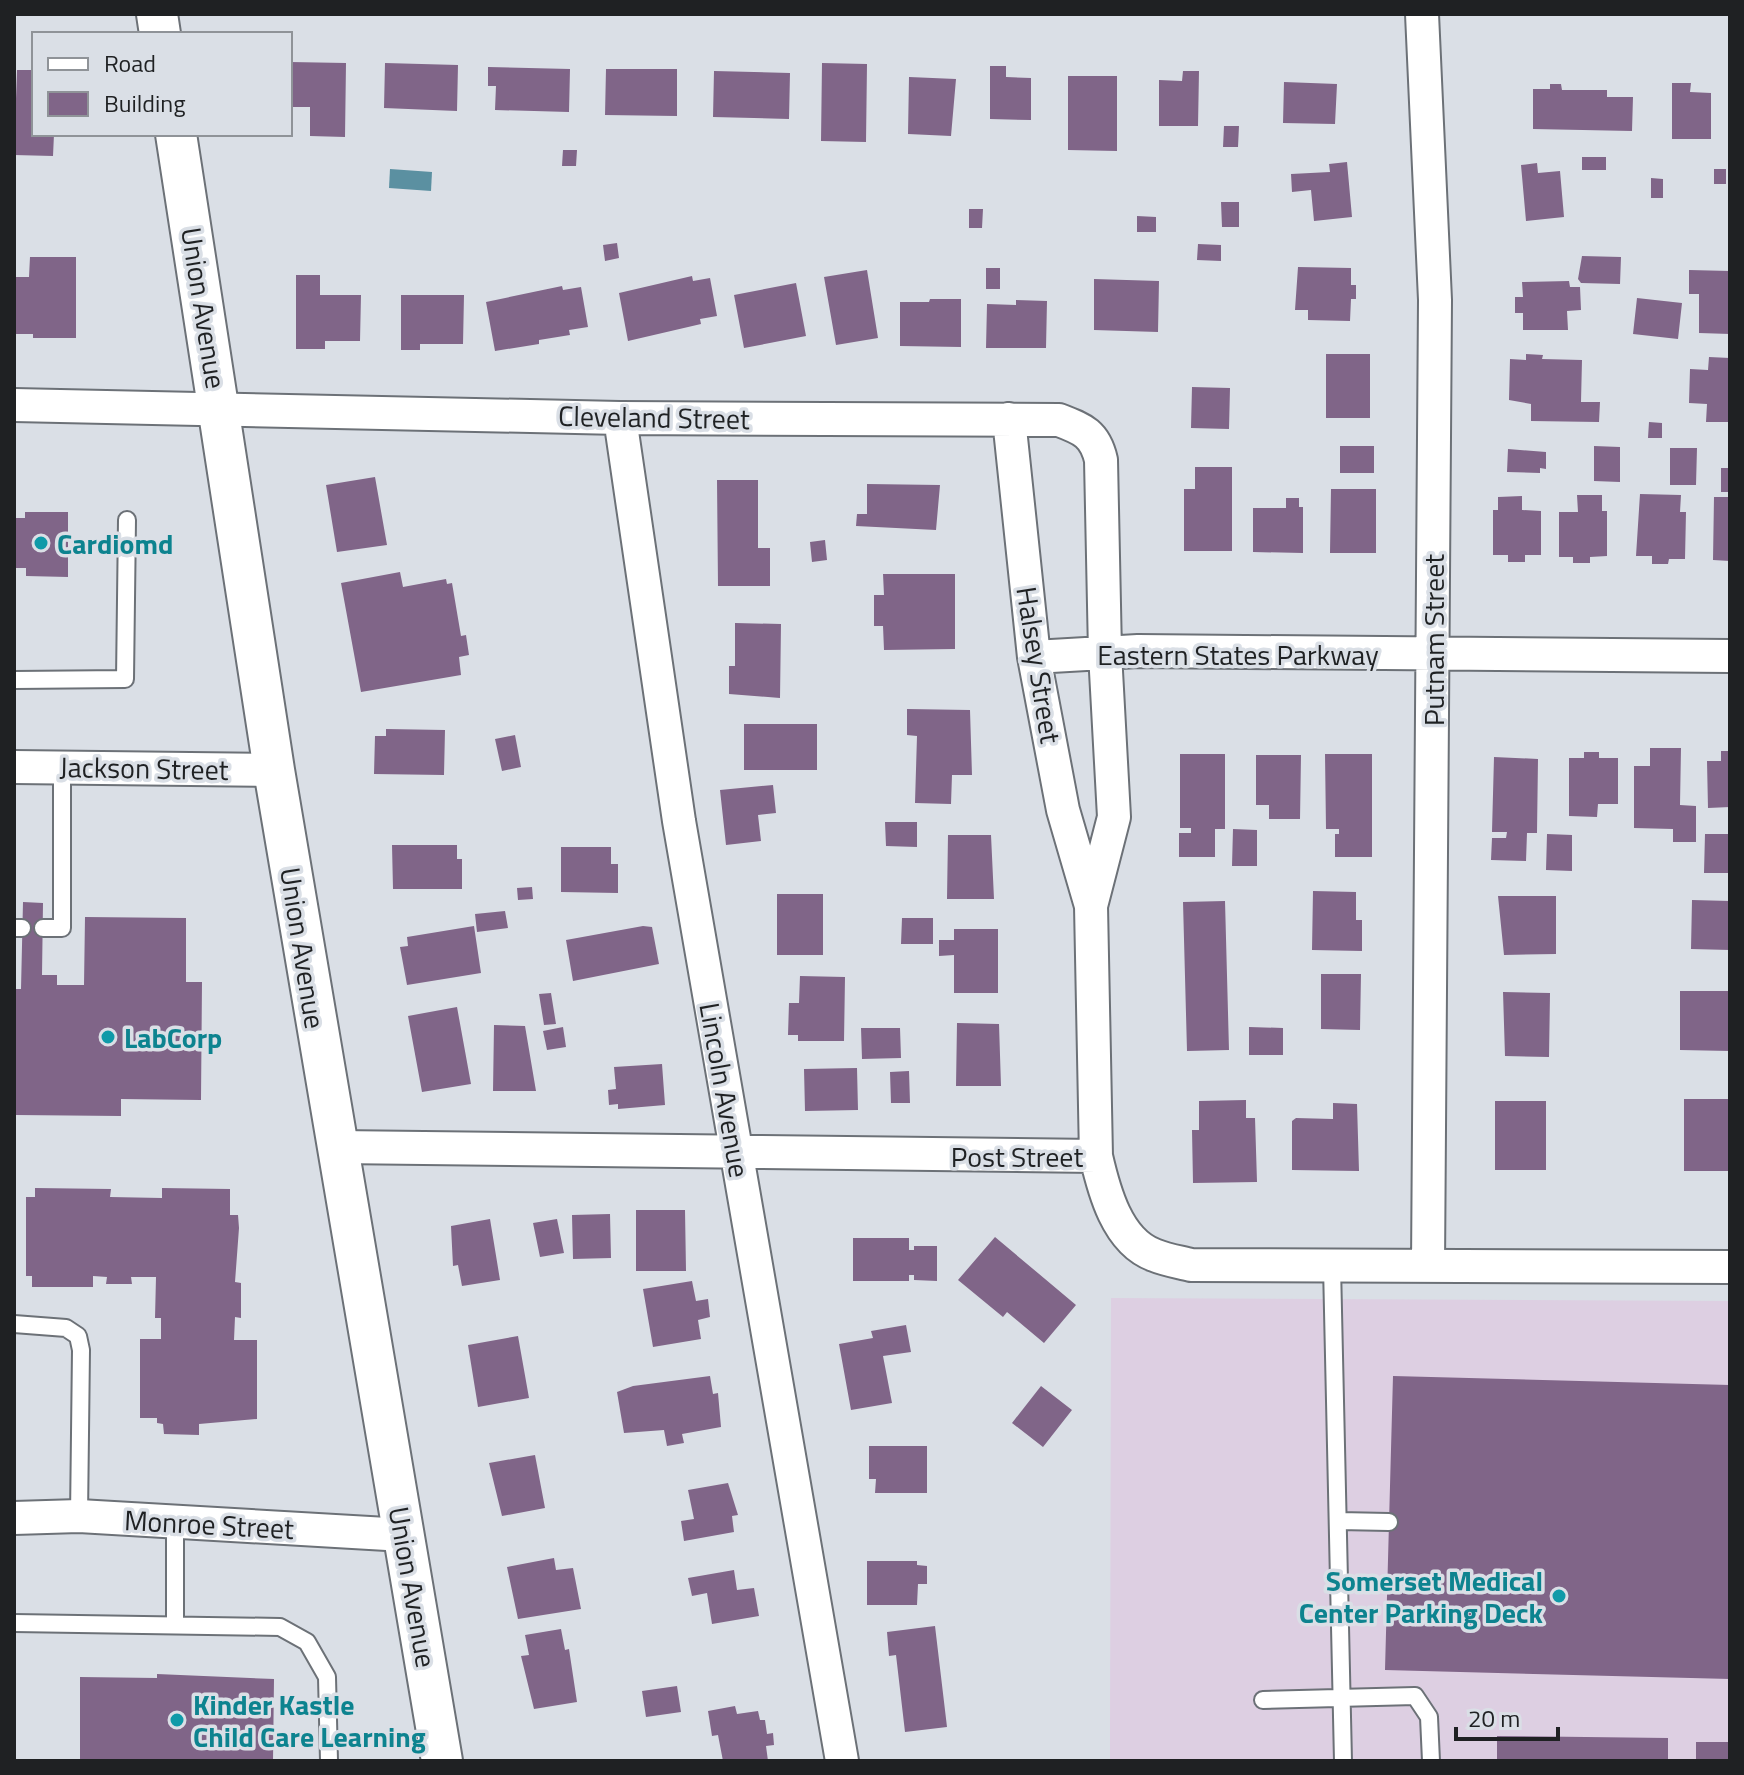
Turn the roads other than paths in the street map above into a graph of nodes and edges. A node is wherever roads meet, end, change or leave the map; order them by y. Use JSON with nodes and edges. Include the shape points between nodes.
{"nodes":[{"id":1,"x":1422,"y":14,"type":"edge"},
{"id":2,"x":176,"y":136,"type":"edge"},
{"id":3,"x":14,"y":405,"type":"edge"},
{"id":4,"x":220,"y":409,"type":"junction"},
{"id":5,"x":620,"y":418,"type":"junction"},
{"id":6,"x":1009,"y":419,"type":"junction"},
{"id":7,"x":1086,"y":429,"type":"joint"},
{"id":8,"x":127,"y":520,"type":"dead end"},
{"id":9,"x":1105,"y":653,"type":"junction"},
{"id":10,"x":1432,"y":655,"type":"junction"},
{"id":11,"x":1730,"y":656,"type":"edge"},
{"id":12,"x":1034,"y":657,"type":"junction"},
{"id":13,"x":14,"y":680,"type":"edge"},
{"id":14,"x":14,"y":767,"type":"edge"},
{"id":15,"x":62,"y":768,"type":"junction"},
{"id":16,"x":274,"y":770,"type":"junction"},
{"id":17,"x":1091,"y":906,"type":"junction"},
{"id":18,"x":43,"y":928,"type":"dead end"},
{"id":19,"x":337,"y":1147,"type":"junction"},
{"id":20,"x":737,"y":1155,"type":"junction"},
{"id":21,"x":1096,"y":1156,"type":"junction"},
{"id":22,"x":1332,"y":1266,"type":"junction"},
{"id":23,"x":1428,"y":1266,"type":"junction"},
{"id":24,"x":1730,"y":1267,"type":"edge"},
{"id":25,"x":14,"y":1324,"type":"edge"},
{"id":26,"x":79,"y":1516,"type":"junction"},
{"id":27,"x":14,"y":1518,"type":"edge"},
{"id":28,"x":1339,"y":1521,"type":"junction"},
{"id":29,"x":175,"y":1522,"type":"junction"},
{"id":30,"x":1389,"y":1522,"type":"dead end"},
{"id":31,"x":404,"y":1535,"type":"junction"},
{"id":32,"x":14,"y":1623,"type":"edge"},
{"id":33,"x":175,"y":1625,"type":"junction"},
{"id":34,"x":1341,"y":1696,"type":"junction"},
{"id":35,"x":1263,"y":1700,"type":"dead end"},
{"id":36,"x":329,"y":1761,"type":"edge"},
{"id":37,"x":442,"y":1761,"type":"edge"},
{"id":38,"x":842,"y":1761,"type":"edge"},
{"id":39,"x":1343,"y":1761,"type":"edge"},
{"id":40,"x":1431,"y":1761,"type":"edge"}],
"edges":[{"from":1,"to":10,"type":"street","name":"Putnam Street","via":[[1435,300]]},
{"from":2,"to":4,"type":"street","name":"Union Avenue"},
{"from":3,"to":4,"type":"street","name":"Cleveland Street"},
{"from":4,"to":5,"type":"street","name":"Cleveland Street"},
{"from":4,"to":16,"type":"street","name":"Union Avenue"},
{"from":5,"to":6,"type":"street","name":"Cleveland Street"},
{"from":5,"to":20,"type":"street","name":"Lincoln Avenue","via":[[679,821]]},
{"from":6,"to":7,"type":"street","name":"Cleveland Street","via":[[1059,420]]},
{"from":6,"to":12,"type":"street","name":"Halsey Street"},
{"from":7,"to":9,"type":"street","name":"Halsey Street","via":[[1101,460]]},
{"from":8,"to":13,"type":"lane","via":[[125,679]]},
{"from":9,"to":10,"type":"street","name":"Eastern States Parkway"},
{"from":9,"to":12,"type":"street","name":"Eastern States Parkway"},
{"from":9,"to":17,"type":"street","name":"Halsey Street","via":[[1114,817]]},
{"from":10,"to":11,"type":"street","name":"Eastern States Parkway"},
{"from":10,"to":23,"type":"street","name":"Putnam Street"},
{"from":12,"to":17,"type":"street","name":"Halsey Street","via":[[1063,810]]},
{"from":14,"to":15,"type":"street","name":"Jackson Street"},
{"from":15,"to":16,"type":"street","name":"Jackson Street"},
{"from":15,"to":18,"type":"lane","via":[[62,928]]},
{"from":16,"to":19,"type":"street","name":"Union Avenue"},
{"from":17,"to":21,"type":"street","name":"Halsey Street"},
{"from":19,"to":20,"type":"street","name":"Post Street"},
{"from":19,"to":31,"type":"street","name":"Union Avenue"},
{"from":20,"to":21,"type":"street","name":"Post Street"},
{"from":20,"to":38,"type":"street","name":"Lincoln Avenue"},
{"from":21,"to":22,"type":"street","name":"Post Street","via":[[1122,1228],[1151,1255],[1191,1265]]},
{"from":22,"to":23,"type":"street","name":"Post Street"},
{"from":22,"to":28,"type":"lane"},
{"from":23,"to":24,"type":"street","name":"Post Street"},
{"from":25,"to":26,"type":"lane","via":[[66,1328],[78,1336]]},
{"from":26,"to":27,"type":"street","name":"Monroe Street"},
{"from":26,"to":29,"type":"street","name":"Monroe Street"},
{"from":28,"to":30,"type":"lane"},
{"from":28,"to":34,"type":"lane"},
{"from":29,"to":31,"type":"street","name":"Monroe Street"},
{"from":29,"to":33,"type":"lane"},
{"from":31,"to":37,"type":"street","name":"Union Avenue"},
{"from":32,"to":33,"type":"lane"},
{"from":33,"to":36,"type":"lane","via":[[280,1627],[307,1642],[327,1677]]},
{"from":34,"to":35,"type":"lane"},
{"from":34,"to":39,"type":"lane"},
{"from":34,"to":40,"type":"lane","via":[[1415,1696],[1429,1717]]}]}
